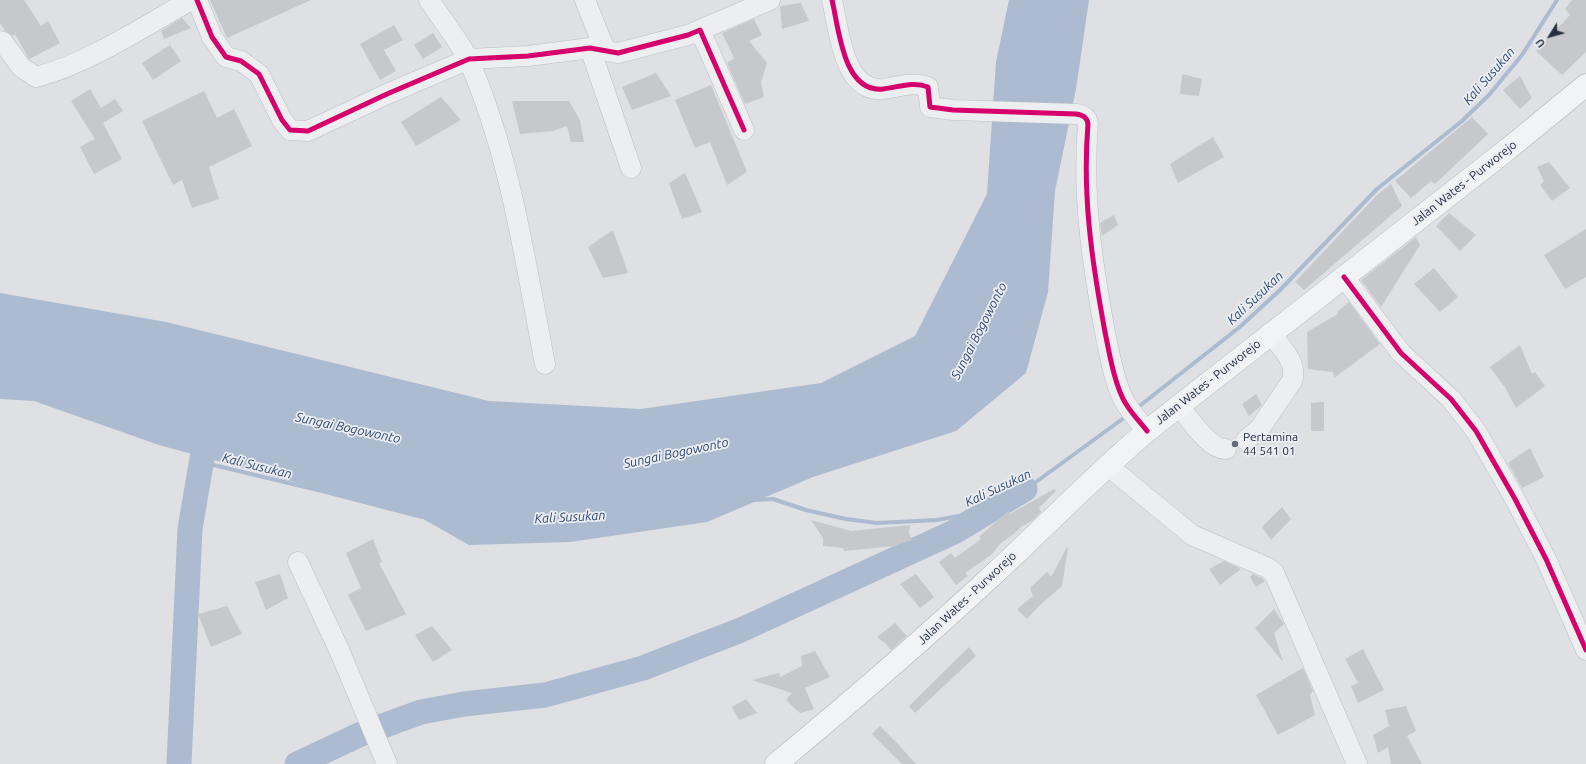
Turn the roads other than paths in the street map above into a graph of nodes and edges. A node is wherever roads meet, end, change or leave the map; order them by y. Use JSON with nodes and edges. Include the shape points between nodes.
{"nodes":[{"id":1,"x":191,"y":0,"type":"edge"},
{"id":2,"x":197,"y":0,"type":"edge"},
{"id":3,"x":429,"y":0,"type":"edge"},
{"id":4,"x":585,"y":0,"type":"edge"},
{"id":5,"x":770,"y":0,"type":"edge"},
{"id":6,"x":832,"y":0,"type":"edge"},
{"id":7,"x":732,"y":7,"type":"edge"},
{"id":8,"x":700,"y":30,"type":"junction"},
{"id":9,"x":0,"y":41,"type":"edge"},
{"id":10,"x":597,"y":49,"type":"junction"},
{"id":11,"x":469,"y":59,"type":"junction"},
{"id":12,"x":1586,"y":84,"type":"edge"},
{"id":13,"x":744,"y":130,"type":"dead end"},
{"id":14,"x":631,"y":168,"type":"dead end"},
{"id":15,"x":1344,"y":277,"type":"junction"},
{"id":16,"x":1270,"y":333,"type":"junction"},
{"id":17,"x":545,"y":364,"type":"dead end"},
{"id":18,"x":1179,"y":406,"type":"junction"},
{"id":19,"x":1143,"y":426,"type":"junction"},
{"id":20,"x":1246,"y":440,"type":"dead end"},
{"id":21,"x":1226,"y":449,"type":"dead end"},
{"id":22,"x":1107,"y":465,"type":"junction"},
{"id":23,"x":298,"y":562,"type":"dead end"},
{"id":24,"x":1586,"y":650,"type":"edge"},
{"id":25,"x":388,"y":764,"type":"edge"},
{"id":26,"x":776,"y":764,"type":"edge"},
{"id":27,"x":1357,"y":764,"type":"edge"}],
"edges":[{"from":1,"to":9,"type":"street","via":[[89,56],[57,71],[36,77],[21,67]]},
{"from":2,"to":11,"type":"street","via":[[212,37],[226,57],[241,61],[259,74],[282,120],[290,130],[308,131]]},
{"from":3,"to":11,"type":"street"},
{"from":4,"to":10,"type":"street"},
{"from":5,"to":7,"type":"street"},
{"from":6,"to":19,"type":"street","via":[[847,61],[854,76],[874,90],[919,83],[928,87],[930,107],[1076,114],[1084,116],[1088,121],[1085,161],[1086,207],[1099,298],[1114,371],[1125,403]]},
{"from":7,"to":8,"type":"street"},
{"from":8,"to":10,"type":"street","via":[[618,53]]},
{"from":8,"to":13,"type":"street"},
{"from":10,"to":11,"type":"street"},
{"from":10,"to":14,"type":"street"},
{"from":11,"to":17,"type":"street","via":[[498,139],[513,199]]},
{"from":12,"to":15,"type":"highway","name":"Jalan Wates - Purworejo","via":[[1508,149]]},
{"from":15,"to":16,"type":"highway","name":"Jalan Wates - Purworejo"},
{"from":15,"to":24,"type":"street","via":[[1401,353],[1451,399],[1476,431],[1516,499]]},
{"from":16,"to":18,"type":"highway","name":"Jalan Wates - Purworejo"},
{"from":16,"to":20,"type":"street","via":[[1293,364],[1294,374],[1292,381],[1260,428]]},
{"from":18,"to":19,"type":"highway","name":"Jalan Wates - Purworejo"},
{"from":18,"to":21,"type":"street","via":[[1211,444]]},
{"from":19,"to":22,"type":"highway","name":"Jalan Wates - Purworejo"},
{"from":22,"to":26,"type":"highway","name":"Jalan Wates - Purworejo","via":[[902,658]]},
{"from":22,"to":27,"type":"street","via":[[1192,535],[1268,568],[1274,573]]},
{"from":23,"to":25,"type":"street"}]}
